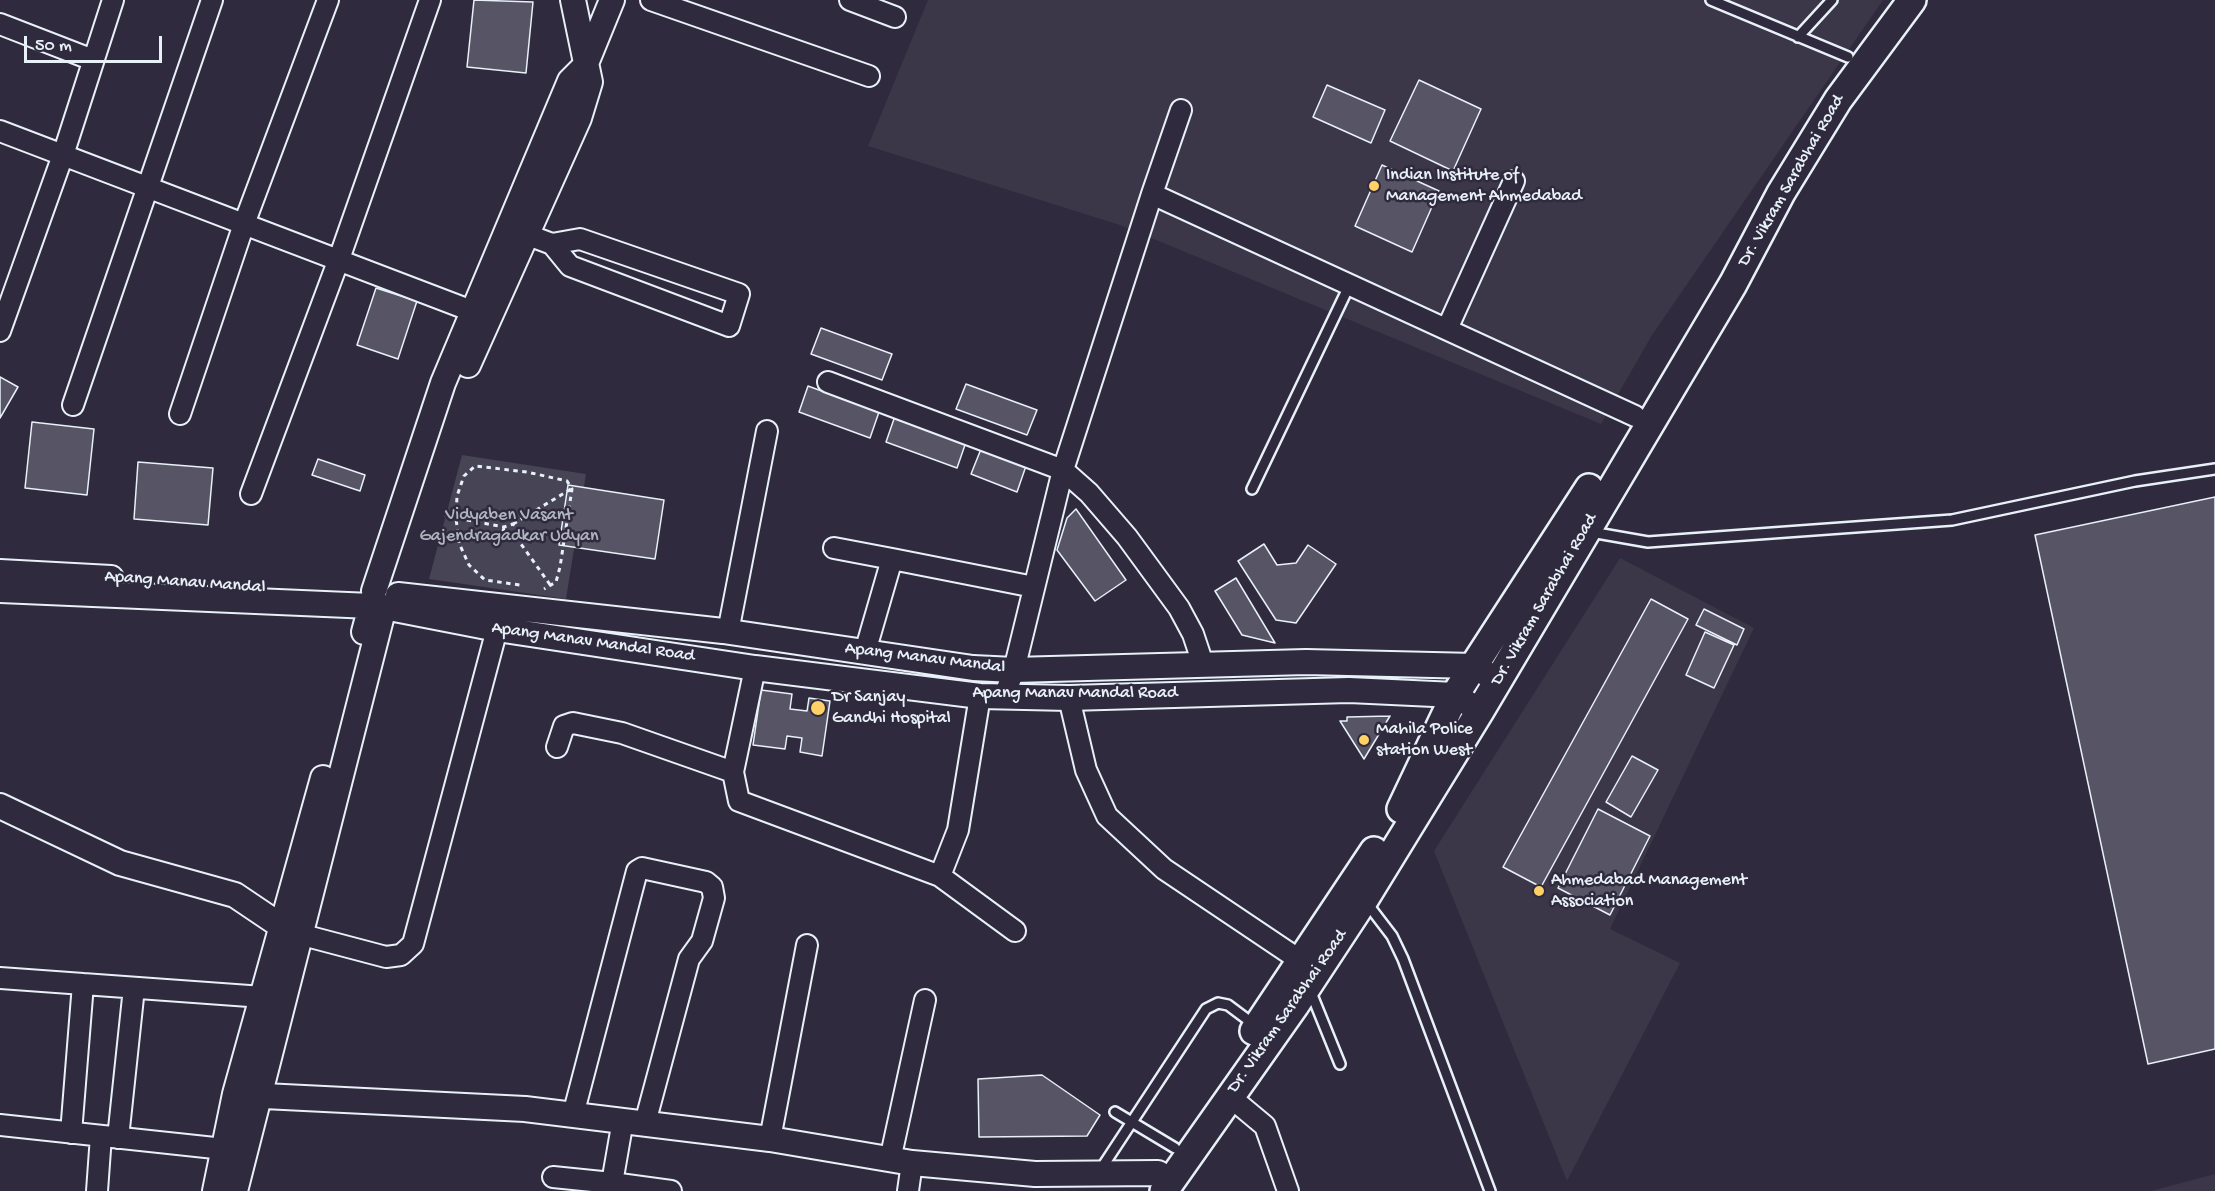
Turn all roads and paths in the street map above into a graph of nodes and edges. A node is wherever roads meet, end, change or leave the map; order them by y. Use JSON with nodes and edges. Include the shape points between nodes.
{"nodes":[{"id":1,"x":113,"y":0,"type":"edge"},
{"id":2,"x":212,"y":0,"type":"edge"},
{"id":3,"x":328,"y":0,"type":"edge"},
{"id":4,"x":430,"y":0,"type":"edge"},
{"id":5,"x":573,"y":0,"type":"edge"},
{"id":6,"x":582,"y":0,"type":"edge"},
{"id":7,"x":612,"y":0,"type":"edge"},
{"id":8,"x":651,"y":0,"type":"edge"},
{"id":9,"x":850,"y":0,"type":"edge"},
{"id":10,"x":1711,"y":0,"type":"edge"},
{"id":11,"x":1832,"y":0,"type":"edge"},
{"id":12,"x":1892,"y":0,"type":"edge"},
{"id":13,"x":1912,"y":0,"type":"edge"},
{"id":14,"x":895,"y":17,"type":"dead end"},
{"id":15,"x":602,"y":23,"type":"junction"},
{"id":16,"x":0,"y":24,"type":"edge"},
{"id":17,"x":1798,"y":37,"type":"junction"},
{"id":18,"x":93,"y":60,"type":"junction"},
{"id":19,"x":1855,"y":62,"type":"junction"},
{"id":20,"x":585,"y":66,"type":"junction"},
{"id":21,"x":869,"y":76,"type":"dead end"},
{"id":22,"x":1181,"y":110,"type":"dead end"},
{"id":23,"x":0,"y":131,"type":"edge"},
{"id":24,"x":63,"y":155,"type":"junction"},
{"id":25,"x":1514,"y":181,"type":"dead end"},
{"id":26,"x":150,"y":188,"type":"junction"},
{"id":27,"x":1152,"y":194,"type":"junction"},
{"id":28,"x":244,"y":224,"type":"junction"},
{"id":29,"x":528,"y":235,"type":"junction"},
{"id":30,"x":552,"y":244,"type":"junction"},
{"id":31,"x":339,"y":259,"type":"junction"},
{"id":32,"x":1350,"y":284,"type":"junction"},
{"id":33,"x":481,"y":314,"type":"junction"},
{"id":34,"x":1448,"y":329,"type":"junction"},
{"id":35,"x":0,"y":331,"type":"edge"},
{"id":36,"x":828,"y":382,"type":"dead end"},
{"id":37,"x":74,"y":405,"type":"dead end"},
{"id":38,"x":180,"y":414,"type":"dead end"},
{"id":39,"x":1635,"y":416,"type":"junction"},
{"id":40,"x":767,"y":431,"type":"dead end"},
{"id":41,"x":2215,"y":469,"type":"edge"},
{"id":42,"x":1063,"y":470,"type":"junction"},
{"id":43,"x":572,"y":489,"type":"junction"},
{"id":44,"x":1252,"y":489,"type":"dead end"},
{"id":45,"x":251,"y":494,"type":"dead end"},
{"id":46,"x":445,"y":515,"type":"dead end"},
{"id":47,"x":456,"y":518,"type":"junction"},
{"id":48,"x":513,"y":524,"type":"junction"},
{"id":49,"x":504,"y":527,"type":"junction"},
{"id":50,"x":1575,"y":528,"type":"junction"},
{"id":51,"x":516,"y":537,"type":"junction"},
{"id":52,"x":834,"y":548,"type":"dead end"},
{"id":53,"x":892,"y":559,"type":"junction"},
{"id":54,"x":0,"y":572,"type":"edge"},
{"id":55,"x":525,"y":586,"type":"dead end"},
{"id":56,"x":551,"y":586,"type":"junction"},
{"id":57,"x":1034,"y":587,"type":"junction"},
{"id":58,"x":536,"y":588,"type":"dead end"},
{"id":59,"x":0,"y":590,"type":"edge"},
{"id":60,"x":378,"y":597,"type":"junction"},
{"id":61,"x":497,"y":629,"type":"junction"},
{"id":62,"x":725,"y":631,"type":"junction"},
{"id":63,"x":865,"y":652,"type":"junction"},
{"id":64,"x":718,"y":661,"type":"junction"},
{"id":65,"x":1203,"y":664,"type":"junction"},
{"id":66,"x":1475,"y":666,"type":"junction"},
{"id":67,"x":754,"y":668,"type":"junction"},
{"id":68,"x":1014,"y":670,"type":"junction"},
{"id":69,"x":1497,"y":681,"type":"junction"},
{"id":70,"x":1455,"y":695,"type":"junction"},
{"id":71,"x":980,"y":696,"type":"junction"},
{"id":72,"x":1004,"y":697,"type":"junction"},
{"id":73,"x":1069,"y":698,"type":"junction"},
{"id":74,"x":1480,"y":711,"type":"junction"},
{"id":75,"x":557,"y":747,"type":"dead end"},
{"id":76,"x":734,"y":772,"type":"junction"},
{"id":77,"x":0,"y":806,"type":"edge"},
{"id":78,"x":940,"y":876,"type":"junction"},
{"id":79,"x":1364,"y":900,"type":"junction"},
{"id":80,"x":290,"y":930,"type":"junction"},
{"id":81,"x":1015,"y":931,"type":"dead end"},
{"id":82,"x":807,"y":945,"type":"dead end"},
{"id":83,"x":1305,"y":973,"type":"junction"},
{"id":84,"x":0,"y":978,"type":"edge"},
{"id":85,"x":83,"y":984,"type":"junction"},
{"id":86,"x":134,"y":988,"type":"junction"},
{"id":87,"x":263,"y":997,"type":"junction"},
{"id":88,"x":925,"y":1000,"type":"dead end"},
{"id":89,"x":1257,"y":1027,"type":"junction"},
{"id":90,"x":1340,"y":1064,"type":"dead end"},
{"id":91,"x":247,"y":1095,"type":"junction"},
{"id":92,"x":1229,"y":1096,"type":"junction"},
{"id":93,"x":1115,"y":1112,"type":"dead end"},
{"id":94,"x":573,"y":1115,"type":"junction"},
{"id":95,"x":634,"y":1122,"type":"junction"},
{"id":96,"x":1132,"y":1122,"type":"junction"},
{"id":97,"x":0,"y":1125,"type":"edge"},
{"id":98,"x":72,"y":1133,"type":"junction"},
{"id":99,"x":110,"y":1137,"type":"junction"},
{"id":100,"x":770,"y":1139,"type":"junction"},
{"id":101,"x":1175,"y":1148,"type":"junction"},
{"id":102,"x":224,"y":1149,"type":"junction"},
{"id":103,"x":901,"y":1162,"type":"junction"},
{"id":104,"x":1098,"y":1174,"type":"junction"},
{"id":105,"x":553,"y":1177,"type":"dead end"},
{"id":106,"x":612,"y":1182,"type":"junction"},
{"id":107,"x":1160,"y":1184,"type":"edge"},
{"id":108,"x":97,"y":1191,"type":"edge"},
{"id":109,"x":215,"y":1191,"type":"edge"},
{"id":110,"x":235,"y":1191,"type":"edge"},
{"id":111,"x":671,"y":1191,"type":"edge"},
{"id":112,"x":908,"y":1191,"type":"edge"},
{"id":113,"x":1288,"y":1191,"type":"edge"},
{"id":114,"x":1490,"y":1191,"type":"edge"}],
"edges":[{"from":1,"to":18,"type":"street"},
{"from":2,"to":26,"type":"street"},
{"from":3,"to":28,"type":"street"},
{"from":4,"to":31,"type":"street"},
{"from":5,"to":20,"type":"street"},
{"from":6,"to":15,"type":"street"},
{"from":7,"to":15,"type":"street"},
{"from":8,"to":21,"type":"street"},
{"from":9,"to":14,"type":"street"},
{"from":10,"to":17,"type":"lane"},
{"from":11,"to":17,"type":"lane"},
{"from":12,"to":19,"type":"main road","name":"Dr. Vikram Sarabhai Road"},
{"from":13,"to":19,"type":"main road","name":"Dr. Vikram Sarabhai Road"},
{"from":15,"to":20,"type":"street"},
{"from":16,"to":18,"type":"street"},
{"from":17,"to":19,"type":"lane"},
{"from":18,"to":24,"type":"street"},
{"from":19,"to":39,"type":"main road","name":"Dr. Vikram Sarabhai Road","via":[[1768,186]]},
{"from":19,"to":50,"type":"main road","name":"Dr. Vikram Sarabhai Road","via":[[1733,284]]},
{"from":20,"to":29,"type":"street","via":[[590,82],[579,118]]},
{"from":20,"to":33,"type":"street","via":[[570,81]]},
{"from":22,"to":27,"type":"street"},
{"from":23,"to":24,"type":"street"},
{"from":24,"to":26,"type":"street"},
{"from":24,"to":35,"type":"street"},
{"from":25,"to":34,"type":"street"},
{"from":26,"to":28,"type":"street"},
{"from":26,"to":37,"type":"street"},
{"from":27,"to":32,"type":"street"},
{"from":27,"to":42,"type":"street"},
{"from":28,"to":31,"type":"street"},
{"from":28,"to":38,"type":"street"},
{"from":29,"to":30,"type":"street"},
{"from":29,"to":33,"type":"street"},
{"from":30,"to":30,"type":"street","via":[[570,266],[729,326],[739,294],[580,239]]},
{"from":31,"to":33,"type":"street"},
{"from":31,"to":45,"type":"street"},
{"from":32,"to":34,"type":"street"},
{"from":32,"to":44,"type":"lane"},
{"from":33,"to":60,"type":"street"},
{"from":34,"to":39,"type":"street"},
{"from":36,"to":42,"type":"street"},
{"from":39,"to":50,"type":"main road","name":"Dr. Vikram Sarabhai Road"},
{"from":40,"to":62,"type":"street"},
{"from":41,"to":50,"type":"lane","via":[[2135,481],[1952,520],[1648,542]]},
{"from":42,"to":57,"type":"street"},
{"from":42,"to":65,"type":"street","via":[[1126,537],[1179,608]]},
{"from":43,"to":47,"type":"path","via":[[567,481],[475,466],[464,476],[457,496]]},
{"from":43,"to":48,"type":"path"},
{"from":43,"to":56,"type":"path","via":[[560,567]]},
{"from":46,"to":47,"type":"path"},
{"from":47,"to":49,"type":"path"},
{"from":47,"to":55,"type":"path","via":[[459,543],[469,565],[485,580]]},
{"from":48,"to":49,"type":"path"},
{"from":48,"to":51,"type":"path","via":[[519,531]]},
{"from":49,"to":51,"type":"path","via":[[505,536]]},
{"from":50,"to":66,"type":"main road","name":"Dr. Vikram Sarabhai Road"},
{"from":50,"to":69,"type":"main road","name":"Dr. Vikram Sarabhai Road"},
{"from":51,"to":56,"type":"path"},
{"from":52,"to":53,"type":"street"},
{"from":53,"to":57,"type":"street"},
{"from":53,"to":63,"type":"street"},
{"from":54,"to":60,"type":"street","name":"Apang Manav Mandal"},
{"from":56,"to":58,"type":"path"},
{"from":57,"to":68,"type":"street"},
{"from":59,"to":60,"type":"street","name":"Apang Manav Mandal Road"},
{"from":60,"to":61,"type":"street","name":"Apang Manav Mandal Road"},
{"from":60,"to":62,"type":"street","name":"Apang Manav Mandal"},
{"from":60,"to":80,"type":"street"},
{"from":61,"to":64,"type":"street","name":"Apang Manav Mandal Road"},
{"from":61,"to":80,"type":"street","via":[[412,944],[401,955],[386,957]]},
{"from":62,"to":63,"type":"street","name":"Apang Manav Mandal"},
{"from":62,"to":64,"type":"street"},
{"from":63,"to":68,"type":"street","name":"Apang Manav Mandal"},
{"from":64,"to":67,"type":"street","name":"Apang Manav Mandal Road"},
{"from":65,"to":66,"type":"street","name":"Apang Manav Mandal"},
{"from":65,"to":68,"type":"street","name":"Apang Manav Mandal"},
{"from":66,"to":69,"type":"street"},
{"from":66,"to":70,"type":"main road","name":"Dr. Vikram Sarabhai Road"},
{"from":67,"to":71,"type":"street","name":"Apang Manav Mandal Road"},
{"from":67,"to":76,"type":"street"},
{"from":68,"to":72,"type":"street"},
{"from":69,"to":74,"type":"main road","name":"Dr. Vikram Sarabhai Road"},
{"from":70,"to":73,"type":"street","name":"Apang Manav Mandal Road","via":[[1349,690]]},
{"from":70,"to":74,"type":"street","name":"Apang Manav Mandal Road"},
{"from":70,"to":83,"type":"main road","name":"Dr. Vikram Sarabhai Road","via":[[1405,804]]},
{"from":71,"to":72,"type":"street","name":"Apang Manav Mandal Road"},
{"from":71,"to":78,"type":"street","via":[[958,830]]},
{"from":72,"to":73,"type":"street","name":"Apang Manav Mandal Road"},
{"from":73,"to":83,"type":"street","via":[[1086,770],[1107,816],[1164,868]]},
{"from":74,"to":79,"type":"main road","name":"Dr. Vikram Sarabhai Road"},
{"from":75,"to":76,"type":"street","via":[[564,726],[573,723],[622,733]]},
{"from":76,"to":78,"type":"street","via":[[739,801]]},
{"from":77,"to":80,"type":"street","via":[[120,863],[235,895]]},
{"from":78,"to":81,"type":"street"},
{"from":79,"to":83,"type":"main road","name":"Dr. Vikram Sarabhai Road"},
{"from":79,"to":114,"type":"lane","via":[[1392,936],[1403,959]]},
{"from":80,"to":87,"type":"street"},
{"from":80,"to":91,"type":"street"},
{"from":82,"to":100,"type":"street"},
{"from":83,"to":89,"type":"main road","name":"Dr. Vikram Sarabhai Road"},
{"from":83,"to":90,"type":"lane"},
{"from":83,"to":92,"type":"main road","name":"Dr. Vikram Sarabhai Road"},
{"from":84,"to":85,"type":"street"},
{"from":85,"to":86,"type":"street"},
{"from":85,"to":98,"type":"street"},
{"from":86,"to":87,"type":"street"},
{"from":86,"to":99,"type":"street"},
{"from":87,"to":91,"type":"street"},
{"from":88,"to":103,"type":"street"},
{"from":89,"to":96,"type":"lane","via":[[1227,1005],[1212,1004]]},
{"from":89,"to":101,"type":"main road","name":"Dr. Vikram Sarabhai Road"},
{"from":91,"to":94,"type":"street","via":[[513,1108]]},
{"from":91,"to":102,"type":"street"},
{"from":91,"to":110,"type":"street"},
{"from":92,"to":107,"type":"main road","name":"Dr. Vikram Sarabhai Road"},
{"from":92,"to":113,"type":"street","via":[[1265,1126]]},
{"from":93,"to":96,"type":"lane"},
{"from":94,"to":95,"type":"street"},
{"from":94,"to":95,"type":"street","via":[[637,871],[642,868],[706,882],[712,887],[714,898],[702,941],[688,959]]},
{"from":95,"to":100,"type":"street"},
{"from":95,"to":106,"type":"street"},
{"from":96,"to":101,"type":"lane"},
{"from":96,"to":104,"type":"lane"},
{"from":97,"to":98,"type":"street"},
{"from":98,"to":99,"type":"street"},
{"from":99,"to":102,"type":"street"},
{"from":99,"to":108,"type":"street"},
{"from":100,"to":103,"type":"street"},
{"from":101,"to":107,"type":"main road","name":"Dr. Vikram Sarabhai Road"},
{"from":102,"to":109,"type":"street"},
{"from":103,"to":104,"type":"street","via":[[1035,1174]]},
{"from":103,"to":112,"type":"street"},
{"from":104,"to":107,"type":"street"},
{"from":105,"to":106,"type":"street"},
{"from":106,"to":111,"type":"street"}]}
